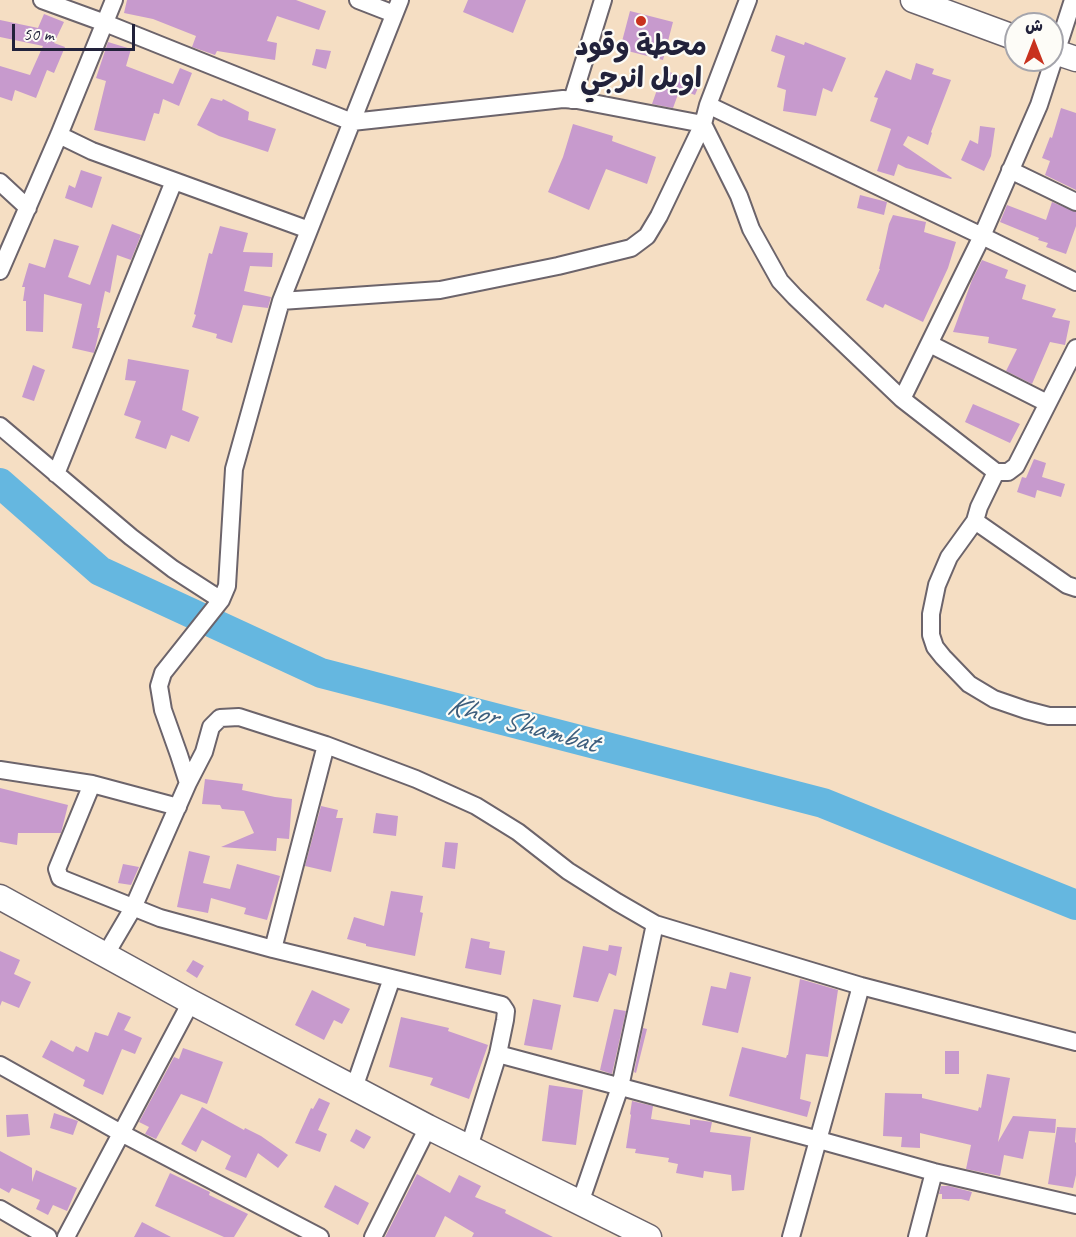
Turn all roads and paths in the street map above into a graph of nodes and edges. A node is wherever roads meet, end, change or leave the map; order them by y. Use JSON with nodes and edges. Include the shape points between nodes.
{"nodes":[{"id":1,"x":42,"y":0,"type":"edge"},
{"id":2,"x":114,"y":0,"type":"edge"},
{"id":3,"x":358,"y":0,"type":"edge"},
{"id":4,"x":603,"y":0,"type":"edge"},
{"id":5,"x":748,"y":0,"type":"edge"},
{"id":6,"x":913,"y":0,"type":"edge"},
{"id":7,"x":1073,"y":0,"type":"edge"},
{"id":8,"x":397,"y":7,"type":"edge"},
{"id":9,"x":105,"y":23,"type":"junction"},
{"id":10,"x":1004,"y":34,"type":"edge"},
{"id":11,"x":1064,"y":40,"type":"edge"},
{"id":12,"x":1053,"y":72,"type":"edge"},
{"id":13,"x":572,"y":100,"type":"junction"},
{"id":14,"x":708,"y":105,"type":"junction"},
{"id":15,"x":352,"y":122,"type":"junction"},
{"id":16,"x":703,"y":124,"type":"junction"},
{"id":17,"x":59,"y":135,"type":"junction"},
{"id":18,"x":1010,"y":170,"type":"junction"},
{"id":19,"x":174,"y":181,"type":"junction"},
{"id":20,"x":0,"y":182,"type":"edge"},
{"id":21,"x":1076,"y":202,"type":"edge"},
{"id":22,"x":28,"y":208,"type":"junction"},
{"id":23,"x":309,"y":230,"type":"junction"},
{"id":24,"x":982,"y":236,"type":"junction"},
{"id":25,"x":0,"y":271,"type":"edge"},
{"id":26,"x":1076,"y":282,"type":"edge"},
{"id":27,"x":281,"y":301,"type":"junction"},
{"id":28,"x":930,"y":344,"type":"junction"},
{"id":29,"x":1076,"y":348,"type":"edge"},
{"id":30,"x":902,"y":399,"type":"junction"},
{"id":31,"x":1047,"y":403,"type":"junction"},
{"id":32,"x":0,"y":426,"type":"edge"},
{"id":33,"x":996,"y":472,"type":"junction"},
{"id":34,"x":56,"y":474,"type":"junction"},
{"id":35,"x":975,"y":520,"type":"junction"},
{"id":36,"x":1076,"y":588,"type":"edge"},
{"id":37,"x":221,"y":600,"type":"junction"},
{"id":38,"x":1076,"y":716,"type":"edge"},
{"id":39,"x":326,"y":745,"type":"junction"},
{"id":40,"x":0,"y":770,"type":"edge"},
{"id":41,"x":188,"y":783,"type":"junction"},
{"id":42,"x":92,"y":784,"type":"junction"},
{"id":43,"x":178,"y":807,"type":"junction"},
{"id":44,"x":0,"y":897,"type":"edge"},
{"id":45,"x":133,"y":908,"type":"junction"},
{"id":46,"x":655,"y":924,"type":"junction"},
{"id":47,"x":273,"y":949,"type":"junction"},
{"id":48,"x":106,"y":954,"type":"junction"},
{"id":49,"x":392,"y":978,"type":"junction"},
{"id":50,"x":861,"y":986,"type":"junction"},
{"id":51,"x":191,"y":1002,"type":"junction"},
{"id":52,"x":1076,"y":1042,"type":"edge"},
{"id":53,"x":498,"y":1054,"type":"junction"},
{"id":54,"x":0,"y":1065,"type":"edge"},
{"id":55,"x":620,"y":1087,"type":"junction"},
{"id":56,"x":354,"y":1088,"type":"junction"},
{"id":57,"x":428,"y":1127,"type":"junction"},
{"id":58,"x":121,"y":1133,"type":"junction"},
{"id":59,"x":819,"y":1140,"type":"junction"},
{"id":60,"x":469,"y":1147,"type":"junction"},
{"id":61,"x":934,"y":1172,"type":"junction"},
{"id":62,"x":580,"y":1203,"type":"junction"},
{"id":63,"x":1076,"y":1205,"type":"edge"},
{"id":64,"x":0,"y":1209,"type":"edge"},
{"id":65,"x":48,"y":1237,"type":"edge"},
{"id":66,"x":66,"y":1237,"type":"edge"},
{"id":67,"x":320,"y":1237,"type":"edge"},
{"id":68,"x":373,"y":1237,"type":"edge"},
{"id":69,"x":649,"y":1237,"type":"edge"},
{"id":70,"x":791,"y":1237,"type":"edge"},
{"id":71,"x":917,"y":1237,"type":"edge"}],
"edges":[{"from":1,"to":9,"type":"street"},
{"from":2,"to":9,"type":"street"},
{"from":3,"to":8,"type":"street"},
{"from":4,"to":13,"type":"street"},
{"from":5,"to":14,"type":"street"},
{"from":6,"to":10,"type":"street"},
{"from":7,"to":11,"type":"street"},
{"from":8,"to":15,"type":"street"},
{"from":9,"to":15,"type":"street"},
{"from":9,"to":17,"type":"street"},
{"from":12,"to":18,"type":"street"},
{"from":13,"to":15,"type":"street"},
{"from":13,"to":16,"type":"street"},
{"from":14,"to":16,"type":"street"},
{"from":14,"to":24,"type":"street"},
{"from":15,"to":23,"type":"street"},
{"from":16,"to":27,"type":"street","via":[[659,216],[647,236],[631,248],[440,290]]},
{"from":16,"to":30,"type":"street","via":[[751,229],[780,281]]},
{"from":17,"to":19,"type":"street"},
{"from":17,"to":22,"type":"street"},
{"from":18,"to":21,"type":"street"},
{"from":18,"to":24,"type":"street"},
{"from":19,"to":23,"type":"street"},
{"from":19,"to":34,"type":"street"},
{"from":20,"to":22,"type":"street"},
{"from":22,"to":25,"type":"street"},
{"from":23,"to":27,"type":"street"},
{"from":24,"to":26,"type":"street"},
{"from":24,"to":28,"type":"street"},
{"from":27,"to":37,"type":"street","via":[[234,468],[227,586]]},
{"from":28,"to":30,"type":"street"},
{"from":28,"to":31,"type":"street"},
{"from":29,"to":31,"type":"street"},
{"from":30,"to":33,"type":"street"},
{"from":31,"to":33,"type":"street","via":[[1016,466],[1008,472]]},
{"from":32,"to":34,"type":"street"},
{"from":33,"to":35,"type":"street"},
{"from":34,"to":37,"type":"street","via":[[131,537]]},
{"from":35,"to":36,"type":"street"},
{"from":35,"to":38,"type":"street","via":[[949,557],[937,585],[931,614],[935,647],[969,684],[994,699],[1049,716]]},
{"from":37,"to":41,"type":"street","via":[[163,673],[159,687]]},
{"from":39,"to":41,"type":"street","via":[[239,717],[220,718],[211,727],[204,752]]},
{"from":39,"to":46,"type":"street","via":[[476,806],[518,832],[568,871]]},
{"from":39,"to":47,"type":"street"},
{"from":40,"to":42,"type":"street"},
{"from":41,"to":43,"type":"street"},
{"from":42,"to":43,"type":"street"},
{"from":42,"to":45,"type":"street","via":[[58,874]]},
{"from":43,"to":45,"type":"street"},
{"from":44,"to":48,"type":"street"},
{"from":45,"to":47,"type":"street"},
{"from":45,"to":48,"type":"street"},
{"from":46,"to":50,"type":"street"},
{"from":46,"to":55,"type":"street"},
{"from":47,"to":49,"type":"street"},
{"from":48,"to":51,"type":"street"},
{"from":49,"to":53,"type":"street","via":[[502,1005],[506,1011]]},
{"from":49,"to":56,"type":"street"},
{"from":50,"to":52,"type":"street"},
{"from":50,"to":59,"type":"street"},
{"from":51,"to":56,"type":"street"},
{"from":51,"to":58,"type":"street"},
{"from":53,"to":55,"type":"street"},
{"from":53,"to":60,"type":"street"},
{"from":54,"to":58,"type":"street"},
{"from":55,"to":59,"type":"street"},
{"from":55,"to":62,"type":"street"},
{"from":56,"to":57,"type":"street"},
{"from":57,"to":60,"type":"street"},
{"from":57,"to":68,"type":"street"},
{"from":58,"to":66,"type":"street"},
{"from":58,"to":67,"type":"street"},
{"from":59,"to":61,"type":"street"},
{"from":59,"to":70,"type":"street"},
{"from":60,"to":62,"type":"street"},
{"from":61,"to":63,"type":"street"},
{"from":61,"to":71,"type":"street"},
{"from":62,"to":69,"type":"street"},
{"from":64,"to":65,"type":"street"}]}
